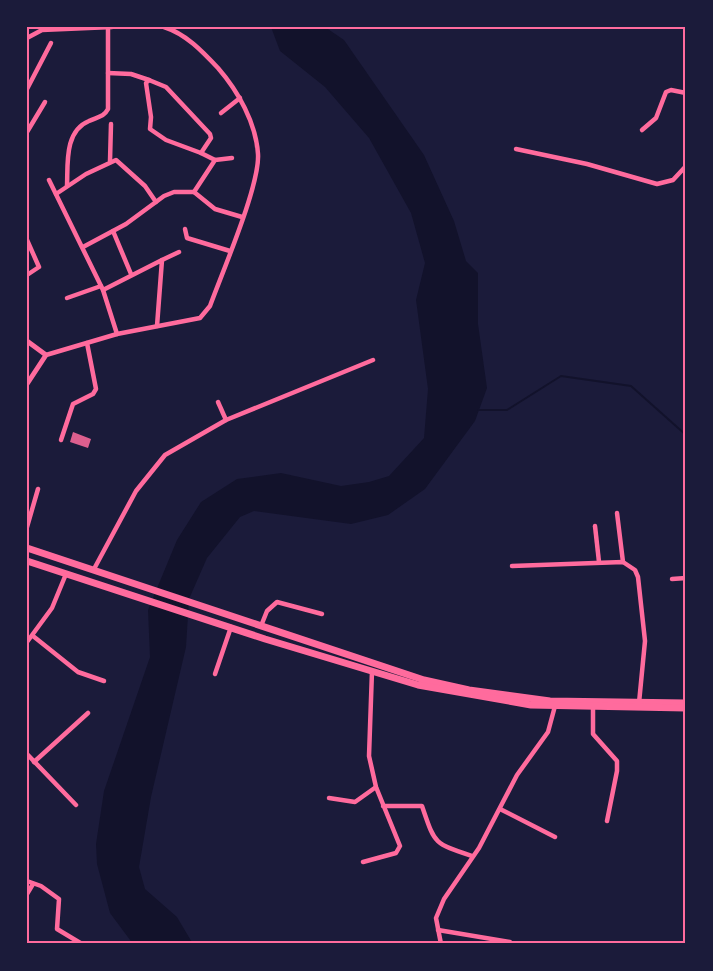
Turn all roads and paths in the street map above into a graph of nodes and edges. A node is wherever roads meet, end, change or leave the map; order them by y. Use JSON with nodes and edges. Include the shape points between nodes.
{"nodes":[{"id":1,"x":110,"y":27,"type":"edge"},
{"id":2,"x":164,"y":27,"type":"edge"},
{"id":3,"x":51,"y":28,"type":"edge"},
{"id":4,"x":27,"y":38,"type":"edge"},
{"id":5,"x":51,"y":43,"type":"dead end"},
{"id":6,"x":108,"y":74,"type":"junction"},
{"id":7,"x":149,"y":80,"type":"junction"},
{"id":8,"x":27,"y":89,"type":"edge"},
{"id":9,"x":686,"y":93,"type":"edge"},
{"id":10,"x":240,"y":99,"type":"junction"},
{"id":11,"x":45,"y":102,"type":"dead end"},
{"id":12,"x":221,"y":113,"type":"dead end"},
{"id":13,"x":111,"y":124,"type":"dead end"},
{"id":14,"x":642,"y":130,"type":"dead end"},
{"id":15,"x":27,"y":132,"type":"edge"},
{"id":16,"x":516,"y":149,"type":"dead end"},
{"id":17,"x":201,"y":153,"type":"junction"},
{"id":18,"x":232,"y":158,"type":"dead end"},
{"id":19,"x":215,"y":160,"type":"junction"},
{"id":20,"x":110,"y":161,"type":"junction"},
{"id":21,"x":686,"y":166,"type":"edge"},
{"id":22,"x":49,"y":180,"type":"dead end"},
{"id":23,"x":67,"y":186,"type":"junction"},
{"id":24,"x":194,"y":192,"type":"junction"},
{"id":25,"x":56,"y":194,"type":"junction"},
{"id":26,"x":156,"y":202,"type":"junction"},
{"id":27,"x":242,"y":217,"type":"junction"},
{"id":28,"x":185,"y":230,"type":"dead end"},
{"id":29,"x":113,"y":231,"type":"junction"},
{"id":30,"x":27,"y":240,"type":"edge"},
{"id":31,"x":83,"y":247,"type":"junction"},
{"id":32,"x":230,"y":251,"type":"junction"},
{"id":33,"x":179,"y":252,"type":"dead end"},
{"id":34,"x":162,"y":260,"type":"junction"},
{"id":35,"x":131,"y":274,"type":"junction"},
{"id":36,"x":27,"y":275,"type":"edge"},
{"id":37,"x":102,"y":288,"type":"junction"},
{"id":38,"x":67,"y":298,"type":"dead end"},
{"id":39,"x":157,"y":326,"type":"junction"},
{"id":40,"x":117,"y":334,"type":"junction"},
{"id":41,"x":27,"y":341,"type":"edge"},
{"id":42,"x":87,"y":343,"type":"junction"},
{"id":43,"x":46,"y":356,"type":"junction"},
{"id":44,"x":373,"y":360,"type":"dead end"},
{"id":45,"x":27,"y":384,"type":"edge"},
{"id":46,"x":218,"y":402,"type":"dead end"},
{"id":47,"x":226,"y":420,"type":"junction"},
{"id":48,"x":62,"y":440,"type":"dead end"},
{"id":49,"x":38,"y":489,"type":"dead end"},
{"id":50,"x":617,"y":513,"type":"dead end"},
{"id":51,"x":595,"y":526,"type":"dead end"},
{"id":52,"x":27,"y":527,"type":"edge"},
{"id":53,"x":27,"y":548,"type":"edge"},
{"id":54,"x":27,"y":561,"type":"edge"},
{"id":55,"x":599,"y":562,"type":"junction"},
{"id":56,"x":623,"y":562,"type":"junction"},
{"id":57,"x":512,"y":566,"type":"dead end"},
{"id":58,"x":94,"y":569,"type":"junction"},
{"id":59,"x":66,"y":574,"type":"junction"},
{"id":60,"x":686,"y":578,"type":"edge"},
{"id":61,"x":672,"y":579,"type":"dead end"},
{"id":62,"x":322,"y":614,"type":"dead end"},
{"id":63,"x":261,"y":626,"type":"junction"},
{"id":64,"x":231,"y":627,"type":"junction"},
{"id":65,"x":33,"y":636,"type":"junction"},
{"id":66,"x":27,"y":642,"type":"edge"},
{"id":67,"x":372,"y":671,"type":"junction"},
{"id":68,"x":215,"y":674,"type":"dead end"},
{"id":69,"x":104,"y":681,"type":"dead end"},
{"id":70,"x":639,"y":703,"type":"junction"},
{"id":71,"x":686,"y":703,"type":"edge"},
{"id":72,"x":555,"y":706,"type":"junction"},
{"id":73,"x":593,"y":708,"type":"junction"},
{"id":74,"x":686,"y":708,"type":"edge"},
{"id":75,"x":88,"y":713,"type":"dead end"},
{"id":76,"x":27,"y":754,"type":"edge"},
{"id":77,"x":34,"y":762,"type":"junction"},
{"id":78,"x":376,"y":787,"type":"junction"},
{"id":79,"x":329,"y":798,"type":"dead end"},
{"id":80,"x":76,"y":805,"type":"dead end"},
{"id":81,"x":384,"y":806,"type":"junction"},
{"id":82,"x":500,"y":809,"type":"junction"},
{"id":83,"x":608,"y":821,"type":"dead end"},
{"id":84,"x":555,"y":837,"type":"dead end"},
{"id":85,"x":472,"y":856,"type":"junction"},
{"id":86,"x":363,"y":862,"type":"dead end"},
{"id":87,"x":27,"y":881,"type":"edge"},
{"id":88,"x":33,"y":884,"type":"junction"},
{"id":89,"x":27,"y":894,"type":"edge"},
{"id":90,"x":438,"y":930,"type":"junction"},
{"id":91,"x":74,"y":941,"type":"edge"},
{"id":92,"x":510,"y":942,"type":"dead end"},
{"id":93,"x":82,"y":944,"type":"edge"},
{"id":94,"x":441,"y":944,"type":"edge"}],
"edges":[{"from":1,"to":3,"type":"street"},
{"from":1,"to":6,"type":"street"},
{"from":2,"to":10,"type":"street","via":[[196,46]]},
{"from":3,"to":4,"type":"street"},
{"from":5,"to":8,"type":"street"},
{"from":6,"to":7,"type":"street","via":[[131,74]]},
{"from":6,"to":23,"type":"street","via":[[108,109],[78,128],[69,147]]},
{"from":7,"to":17,"type":"street","via":[[166,87],[210,134]]},
{"from":7,"to":17,"type":"street","via":[[146,83],[150,129],[166,140]]},
{"from":9,"to":14,"type":"street","via":[[666,92],[656,118]]},
{"from":10,"to":12,"type":"street"},
{"from":10,"to":27,"type":"street","via":[[254,132],[258,155]]},
{"from":11,"to":15,"type":"street"},
{"from":13,"to":20,"type":"street"},
{"from":16,"to":21,"type":"street","via":[[657,184],[673,180]]},
{"from":17,"to":19,"type":"street"},
{"from":18,"to":19,"type":"street"},
{"from":19,"to":24,"type":"street"},
{"from":20,"to":23,"type":"street"},
{"from":20,"to":26,"type":"street","via":[[121,163]]},
{"from":22,"to":25,"type":"street"},
{"from":23,"to":25,"type":"street"},
{"from":24,"to":26,"type":"street","via":[[174,192]]},
{"from":24,"to":27,"type":"street","via":[[215,209]]},
{"from":25,"to":31,"type":"street"},
{"from":26,"to":29,"type":"street"},
{"from":27,"to":32,"type":"street"},
{"from":28,"to":32,"type":"street","via":[[187,238]]},
{"from":29,"to":31,"type":"street"},
{"from":29,"to":35,"type":"street"},
{"from":30,"to":36,"type":"street","via":[[39,267]]},
{"from":31,"to":37,"type":"street"},
{"from":32,"to":39,"type":"street","via":[[206,313],[194,320]]},
{"from":33,"to":34,"type":"street"},
{"from":34,"to":35,"type":"street"},
{"from":34,"to":39,"type":"street"},
{"from":35,"to":37,"type":"street"},
{"from":37,"to":38,"type":"street"},
{"from":37,"to":40,"type":"street"},
{"from":39,"to":40,"type":"street"},
{"from":40,"to":42,"type":"street"},
{"from":41,"to":43,"type":"street"},
{"from":42,"to":43,"type":"street"},
{"from":42,"to":48,"type":"street","via":[[96,389],[73,404]]},
{"from":43,"to":45,"type":"street"},
{"from":44,"to":47,"type":"street"},
{"from":46,"to":47,"type":"street"},
{"from":47,"to":58,"type":"street","via":[[165,455],[117,523]]},
{"from":49,"to":52,"type":"street"},
{"from":50,"to":56,"type":"street"},
{"from":51,"to":55,"type":"street"},
{"from":53,"to":58,"type":"main road"},
{"from":54,"to":59,"type":"main road"},
{"from":55,"to":56,"type":"street"},
{"from":55,"to":57,"type":"street"},
{"from":56,"to":70,"type":"street","via":[[638,577],[645,641]]},
{"from":58,"to":63,"type":"main road"},
{"from":59,"to":64,"type":"main road"},
{"from":59,"to":65,"type":"street","via":[[52,608]]},
{"from":60,"to":61,"type":"street"},
{"from":62,"to":63,"type":"street","via":[[277,602],[267,611]]},
{"from":63,"to":70,"type":"main road","via":[[383,667],[469,690],[550,701]]},
{"from":64,"to":67,"type":"main road"},
{"from":64,"to":68,"type":"street"},
{"from":65,"to":66,"type":"street"},
{"from":65,"to":69,"type":"street","via":[[78,672]]},
{"from":67,"to":72,"type":"main road","via":[[464,695]]},
{"from":67,"to":78,"type":"street","via":[[368,745]]},
{"from":70,"to":71,"type":"main road"},
{"from":72,"to":73,"type":"main road"},
{"from":72,"to":82,"type":"street","via":[[548,732],[517,775]]},
{"from":73,"to":74,"type":"main road"},
{"from":73,"to":83,"type":"street","via":[[593,734],[617,761]]},
{"from":75,"to":77,"type":"street"},
{"from":76,"to":77,"type":"street"},
{"from":77,"to":80,"type":"street"},
{"from":78,"to":79,"type":"street","via":[[355,802]]},
{"from":78,"to":81,"type":"street"},
{"from":81,"to":85,"type":"street","via":[[422,806],[435,839]]},
{"from":81,"to":86,"type":"street","via":[[399,850]]},
{"from":82,"to":84,"type":"street"},
{"from":82,"to":85,"type":"street"},
{"from":85,"to":90,"type":"street","via":[[444,899],[436,918]]},
{"from":87,"to":88,"type":"street"},
{"from":88,"to":89,"type":"street"},
{"from":88,"to":91,"type":"street","via":[[57,896],[57,929]]},
{"from":90,"to":92,"type":"street"},
{"from":90,"to":94,"type":"street"},
{"from":91,"to":93,"type":"street"}]}
